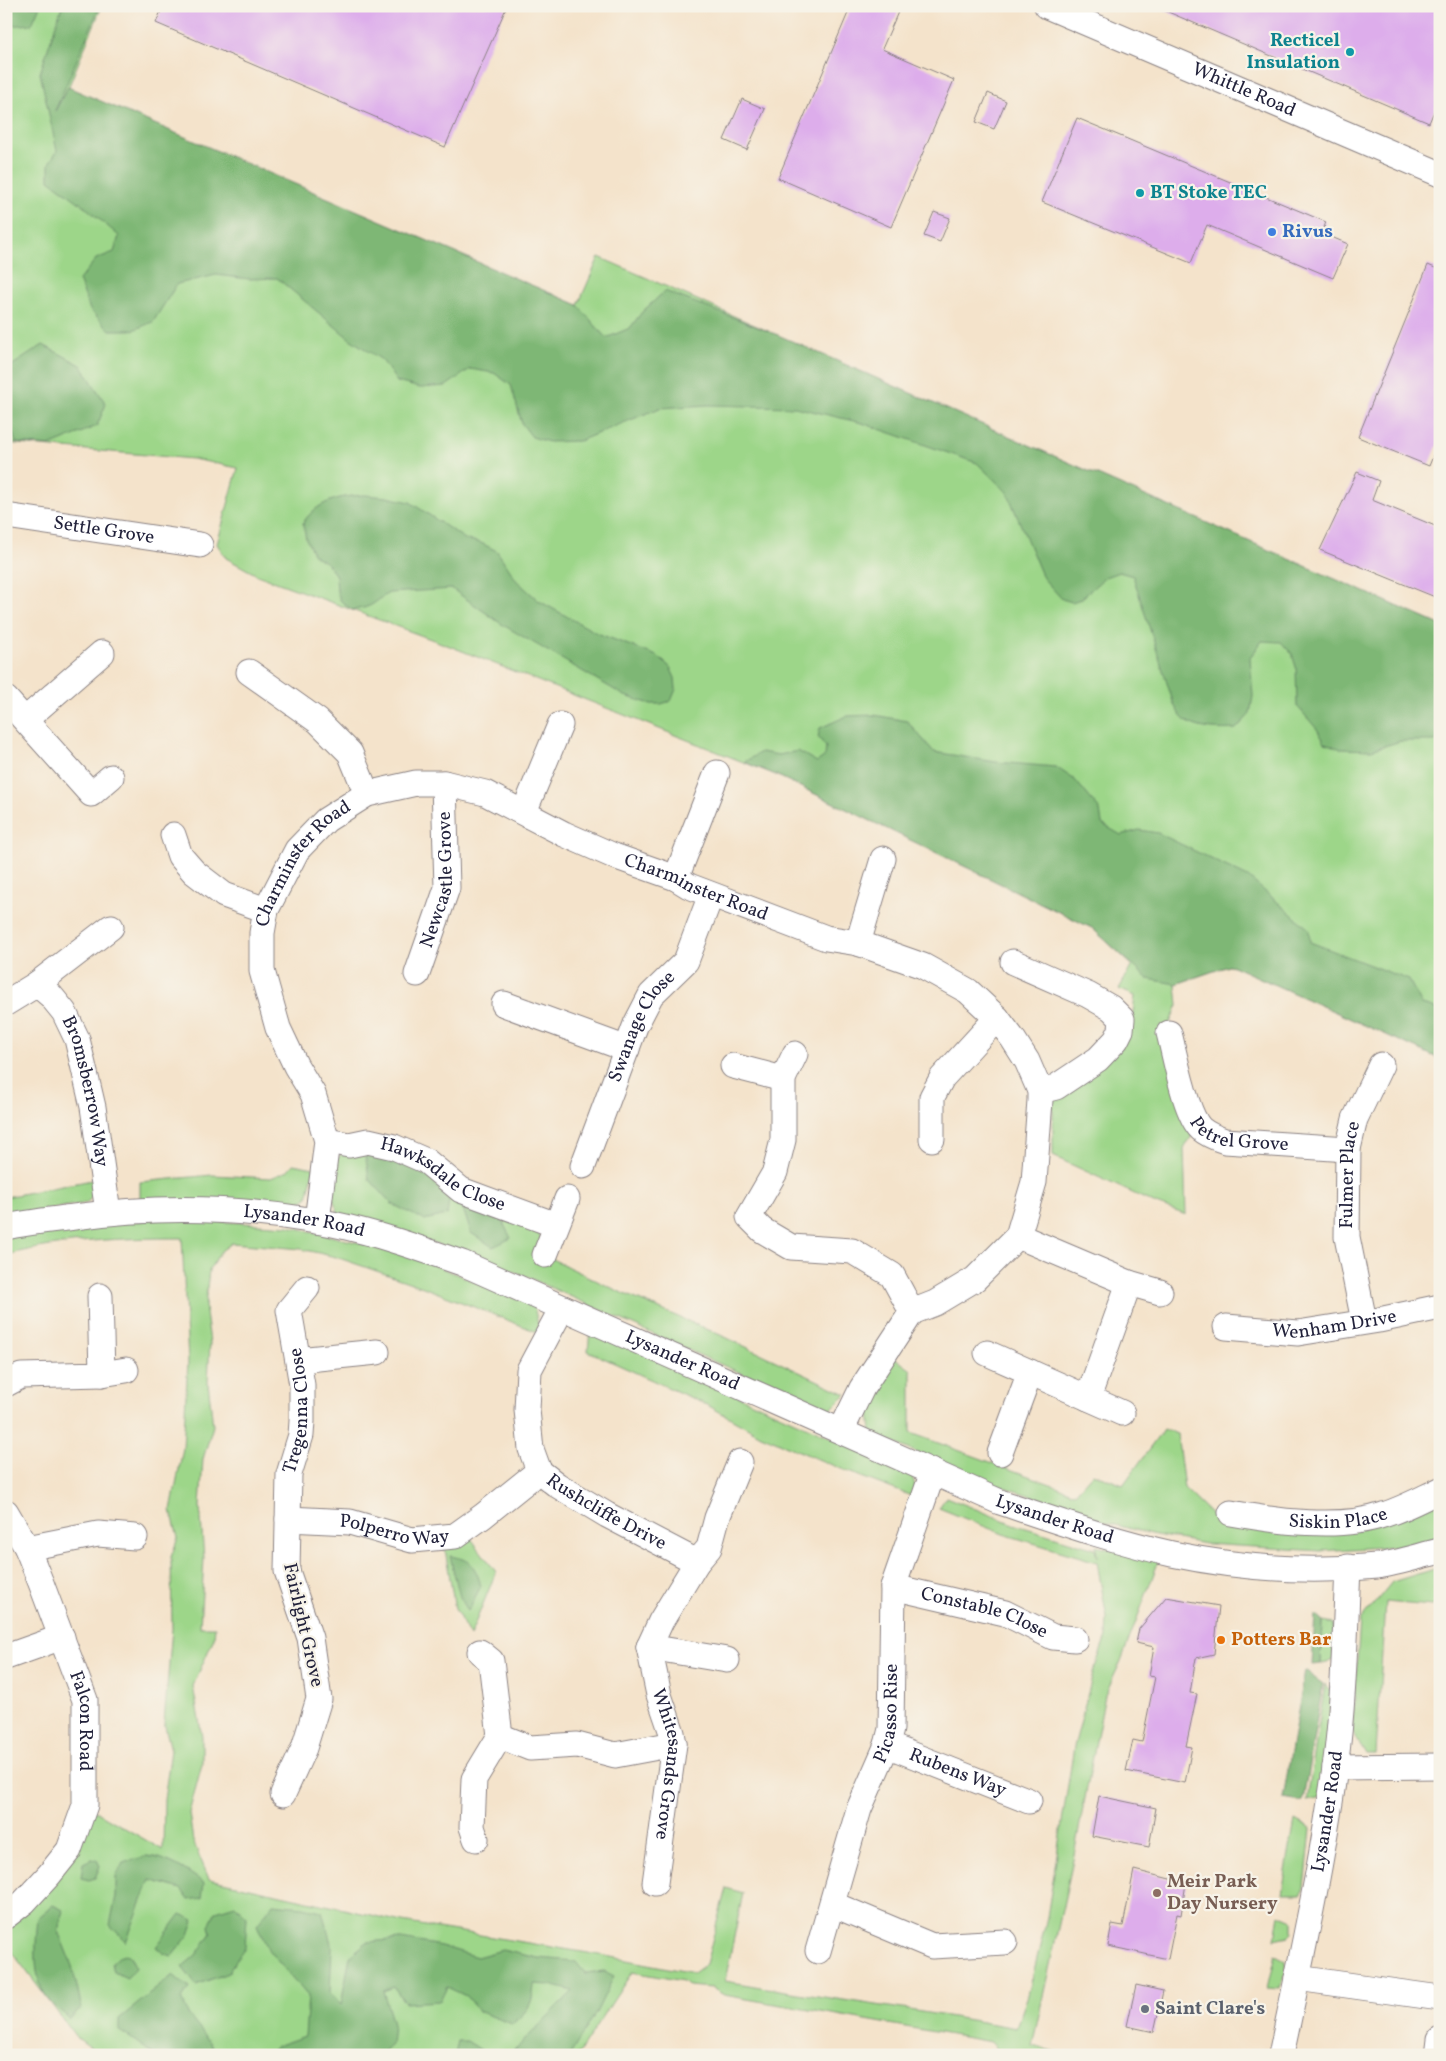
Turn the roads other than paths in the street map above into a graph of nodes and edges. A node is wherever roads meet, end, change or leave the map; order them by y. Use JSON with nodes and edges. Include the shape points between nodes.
{"nodes":[{"id":1,"x":1047,"y":6,"type":"edge"},
{"id":2,"x":1440,"y":174,"type":"edge"},
{"id":3,"x":6,"y":516,"type":"edge"},
{"id":4,"x":200,"y":545,"type":"dead end"},
{"id":5,"x":102,"y":653,"type":"dead end"},
{"id":6,"x":249,"y":672,"type":"dead end"},
{"id":7,"x":6,"y":699,"type":"edge"},
{"id":8,"x":26,"y":719,"type":"junction"},
{"id":9,"x":560,"y":725,"type":"dead end"},
{"id":10,"x":717,"y":773,"type":"dead end"},
{"id":11,"x":110,"y":778,"type":"dead end"},
{"id":12,"x":444,"y":783,"type":"junction"},
{"id":13,"x":367,"y":794,"type":"junction"},
{"id":14,"x":524,"y":812,"type":"junction"},
{"id":15,"x":173,"y":835,"type":"dead end"},
{"id":16,"x":883,"y":859,"type":"dead end"},
{"id":17,"x":676,"y":878,"type":"junction"},
{"id":18,"x":711,"y":895,"type":"junction"},
{"id":19,"x":266,"y":910,"type":"junction"},
{"id":20,"x":110,"y":927,"type":"dead end"},
{"id":21,"x":858,"y":944,"type":"junction"},
{"id":22,"x":1013,"y":962,"type":"dead end"},
{"id":23,"x":417,"y":974,"type":"dead end"},
{"id":24,"x":37,"y":984,"type":"junction"},
{"id":25,"x":1126,"y":992,"type":"dead end"},
{"id":26,"x":6,"y":1004,"type":"edge"},
{"id":27,"x":504,"y":1004,"type":"dead end"},
{"id":28,"x":1118,"y":1016,"type":"junction"},
{"id":29,"x":997,"y":1018,"type":"junction"},
{"id":30,"x":1169,"y":1033,"type":"dead end"},
{"id":31,"x":626,"y":1049,"type":"junction"},
{"id":32,"x":795,"y":1054,"type":"dead end"},
{"id":33,"x":1381,"y":1065,"type":"dead end"},
{"id":34,"x":733,"y":1066,"type":"dead end"},
{"id":35,"x":783,"y":1079,"type":"junction"},
{"id":36,"x":1040,"y":1091,"type":"junction"},
{"id":37,"x":932,"y":1139,"type":"dead end"},
{"id":38,"x":327,"y":1141,"type":"junction"},
{"id":39,"x":1348,"y":1149,"type":"junction"},
{"id":40,"x":583,"y":1166,"type":"dead end"},
{"id":41,"x":567,"y":1199,"type":"dead end"},
{"id":42,"x":108,"y":1212,"type":"junction"},
{"id":43,"x":317,"y":1221,"type":"junction"},
{"id":44,"x":556,"y":1224,"type":"junction"},
{"id":45,"x":6,"y":1227,"type":"edge"},
{"id":46,"x":1018,"y":1236,"type":"junction"},
{"id":47,"x":545,"y":1255,"type":"dead end"},
{"id":48,"x":1129,"y":1283,"type":"junction"},
{"id":49,"x":307,"y":1288,"type":"dead end"},
{"id":50,"x":1160,"y":1292,"type":"dead end"},
{"id":51,"x":100,"y":1296,"type":"dead end"},
{"id":52,"x":1440,"y":1307,"type":"edge"},
{"id":53,"x":562,"y":1308,"type":"junction"},
{"id":54,"x":912,"y":1312,"type":"junction"},
{"id":55,"x":1364,"y":1321,"type":"junction"},
{"id":56,"x":1226,"y":1327,"type":"dead end"},
{"id":57,"x":377,"y":1352,"type":"dead end"},
{"id":58,"x":987,"y":1352,"type":"dead end"},
{"id":59,"x":298,"y":1360,"type":"junction"},
{"id":60,"x":126,"y":1370,"type":"dead end"},
{"id":61,"x":1030,"y":1372,"type":"junction"},
{"id":62,"x":102,"y":1374,"type":"junction"},
{"id":63,"x":6,"y":1384,"type":"edge"},
{"id":64,"x":1088,"y":1398,"type":"junction"},
{"id":65,"x":1122,"y":1413,"type":"dead end"},
{"id":66,"x":841,"y":1431,"type":"junction"},
{"id":67,"x":1000,"y":1453,"type":"dead end"},
{"id":68,"x":740,"y":1462,"type":"dead end"},
{"id":69,"x":540,"y":1471,"type":"junction"},
{"id":70,"x":933,"y":1472,"type":"junction"},
{"id":71,"x":1440,"y":1490,"type":"edge"},
{"id":72,"x":6,"y":1512,"type":"edge"},
{"id":73,"x":1231,"y":1513,"type":"dead end"},
{"id":74,"x":288,"y":1514,"type":"junction"},
{"id":75,"x":135,"y":1537,"type":"dead end"},
{"id":76,"x":27,"y":1548,"type":"junction"},
{"id":77,"x":1440,"y":1551,"type":"edge"},
{"id":78,"x":697,"y":1562,"type":"junction"},
{"id":79,"x":1348,"y":1567,"type":"junction"},
{"id":80,"x":893,"y":1587,"type":"junction"},
{"id":81,"x":62,"y":1637,"type":"junction"},
{"id":82,"x":1075,"y":1640,"type":"dead end"},
{"id":83,"x":649,"y":1647,"type":"junction"},
{"id":84,"x":480,"y":1652,"type":"dead end"},
{"id":85,"x":6,"y":1657,"type":"edge"},
{"id":86,"x":727,"y":1660,"type":"dead end"},
{"id":87,"x":500,"y":1736,"type":"junction"},
{"id":88,"x":674,"y":1744,"type":"junction"},
{"id":89,"x":887,"y":1745,"type":"junction"},
{"id":90,"x":1440,"y":1766,"type":"edge"},
{"id":91,"x":1335,"y":1767,"type":"junction"},
{"id":92,"x":283,"y":1794,"type":"dead end"},
{"id":93,"x":1029,"y":1801,"type":"dead end"},
{"id":94,"x":476,"y":1839,"type":"dead end"},
{"id":95,"x":655,"y":1883,"type":"dead end"},
{"id":96,"x":832,"y":1904,"type":"junction"},
{"id":97,"x":6,"y":1916,"type":"edge"},
{"id":98,"x":1005,"y":1942,"type":"dead end"},
{"id":99,"x":818,"y":1951,"type":"dead end"},
{"id":100,"x":1297,"y":1978,"type":"junction"},
{"id":101,"x":1440,"y":1998,"type":"edge"},
{"id":102,"x":1440,"y":2039,"type":"edge"},
{"id":103,"x":1281,"y":2055,"type":"edge"},
{"id":104,"x":1438,"y":2055,"type":"edge"}],
"edges":[{"from":1,"to":2,"type":"street","name":"Whittle Road"},
{"from":3,"to":4,"type":"street","name":"Settle Grove"},
{"from":5,"to":8,"type":"street"},
{"from":6,"to":13,"type":"street","via":[[318,721],[350,753]]},
{"from":7,"to":8,"type":"street"},
{"from":8,"to":11,"type":"street","via":[[83,801]]},
{"from":9,"to":14,"type":"street"},
{"from":10,"to":17,"type":"street"},
{"from":12,"to":13,"type":"street","name":"Charminster Road","via":[[416,783]]},
{"from":12,"to":14,"type":"street","name":"Charminster Road","via":[[486,793]]},
{"from":12,"to":23,"type":"street","name":"Newcastle Grove","via":[[447,888]]},
{"from":13,"to":19,"type":"street","name":"Charminster Road","via":[[326,820],[298,850]]},
{"from":14,"to":17,"type":"street","name":"Charminster Road","via":[[614,856]]},
{"from":15,"to":19,"type":"street","via":[[180,856],[194,872],[224,895]]},
{"from":16,"to":21,"type":"street"},
{"from":17,"to":18,"type":"street","name":"Charminster Road"},
{"from":18,"to":21,"type":"street","name":"Charminster Road","via":[[826,938]]},
{"from":18,"to":31,"type":"street","name":"Swanage Close","via":[[686,961],[651,995]]},
{"from":19,"to":38,"type":"street","name":"Charminster Road","via":[[262,971],[278,1028],[313,1094]]},
{"from":20,"to":24,"type":"street"},
{"from":21,"to":29,"type":"street","name":"Charminster Road","via":[[923,966],[968,991]]},
{"from":22,"to":28,"type":"street","via":[[1088,995],[1111,1008]]},
{"from":24,"to":26,"type":"street"},
{"from":24,"to":42,"type":"street","name":"Bromsberrow Way","via":[[64,1012],[77,1039],[93,1107]]},
{"from":25,"to":28,"type":"street"},
{"from":27,"to":31,"type":"street"},
{"from":28,"to":36,"type":"street","via":[[1122,1019],[1121,1030],[1098,1059],[1056,1087]]},
{"from":29,"to":36,"type":"street","name":"Charminster Road","via":[[1027,1061]]},
{"from":29,"to":37,"type":"street","via":[[942,1078],[932,1097]]},
{"from":30,"to":39,"type":"street","name":"Petrel Grove","via":[[1190,1112],[1200,1128],[1212,1136],[1225,1141]]},
{"from":31,"to":40,"type":"street","name":"Swanage Close"},
{"from":32,"to":35,"type":"street"},
{"from":33,"to":39,"type":"street","name":"Fulmer Place","via":[[1355,1119]]},
{"from":34,"to":35,"type":"street"},
{"from":35,"to":54,"type":"street","via":[[783,1140],[775,1172],[749,1217],[762,1230],[791,1247],[852,1251],[892,1275]]},
{"from":36,"to":46,"type":"street","name":"Charminster Road","via":[[1034,1182]]},
{"from":38,"to":43,"type":"street","name":"Charminster Road"},
{"from":38,"to":44,"type":"street","name":"Hawksdale Close","via":[[349,1145],[368,1141],[394,1147],[426,1161],[461,1190]]},
{"from":39,"to":55,"type":"street","name":"Fulmer Place","via":[[1347,1237]]},
{"from":41,"to":44,"type":"street"},
{"from":42,"to":43,"type":"street","name":"Lysander Road","via":[[212,1209]]},
{"from":42,"to":45,"type":"street","name":"Lysander Road"},
{"from":43,"to":53,"type":"street","name":"Lysander Road","via":[[462,1263]]},
{"from":44,"to":47,"type":"street"},
{"from":46,"to":48,"type":"street"},
{"from":46,"to":54,"type":"street","name":"Charminster Road","via":[[974,1279],[935,1303]]},
{"from":48,"to":50,"type":"street"},
{"from":48,"to":64,"type":"street"},
{"from":49,"to":59,"type":"street","name":"Tregenna Close","via":[[289,1310]]},
{"from":51,"to":62,"type":"street"},
{"from":52,"to":55,"type":"street","name":"Wenham Drive"},
{"from":53,"to":66,"type":"street","name":"Lysander Road"},
{"from":53,"to":69,"type":"street","name":"Rushcliffe Drive","via":[[529,1370],[527,1410],[531,1449]]},
{"from":54,"to":66,"type":"street","via":[[862,1388]]},
{"from":55,"to":56,"type":"street","name":"Wenham Drive","via":[[1298,1332]]},
{"from":57,"to":59,"type":"street"},
{"from":58,"to":61,"type":"street"},
{"from":59,"to":74,"type":"street","name":"Tregenna Close","via":[[302,1421],[289,1474]]},
{"from":60,"to":62,"type":"street"},
{"from":61,"to":64,"type":"street"},
{"from":61,"to":67,"type":"street"},
{"from":62,"to":63,"type":"street","via":[[21,1376]]},
{"from":64,"to":65,"type":"street"},
{"from":66,"to":70,"type":"street","name":"Lysander Road"},
{"from":68,"to":78,"type":"street","via":[[717,1518],[709,1548]]},
{"from":69,"to":74,"type":"street","name":"Polperro Way","via":[[455,1536],[412,1540],[350,1522]]},
{"from":69,"to":78,"type":"street","name":"Rushcliffe Drive","via":[[556,1485],[607,1515]]},
{"from":70,"to":79,"type":"street","name":"Lysander Road","via":[[1000,1502],[1172,1554],[1256,1567]]},
{"from":70,"to":80,"type":"street","name":"Picasso Rise"},
{"from":71,"to":73,"type":"street","name":"Siskin Place","via":[[1384,1515],[1350,1522],[1274,1520]]},
{"from":72,"to":76,"type":"street","name":"Falcon Road"},
{"from":74,"to":92,"type":"street","name":"Fairlight Grove","via":[[287,1571],[310,1638],[320,1699],[304,1748]]},
{"from":75,"to":76,"type":"street","via":[[98,1534]]},
{"from":76,"to":81,"type":"street","name":"Falcon Road"},
{"from":77,"to":79,"type":"street","name":"Lysander Road","via":[[1378,1566]]},
{"from":78,"to":83,"type":"street"},
{"from":79,"to":91,"type":"street","name":"Lysander Road","via":[[1343,1688]]},
{"from":80,"to":82,"type":"street","name":"Constable Close","via":[[1005,1613],[1053,1636]]},
{"from":80,"to":89,"type":"street","name":"Picasso Rise","via":[[891,1729]]},
{"from":81,"to":85,"type":"street"},
{"from":81,"to":97,"type":"street","name":"Falcon Road","via":[[85,1700],[85,1805],[69,1850],[49,1876]]},
{"from":83,"to":86,"type":"street"},
{"from":83,"to":88,"type":"street","name":"Whitesands Grove"},
{"from":84,"to":87,"type":"street","via":[[492,1661]]},
{"from":87,"to":88,"type":"street","via":[[530,1748],[577,1745],[615,1754]]},
{"from":87,"to":94,"type":"street","via":[[474,1779],[472,1827]]},
{"from":88,"to":95,"type":"street","name":"Whitesands Grove"},
{"from":89,"to":93,"type":"street","name":"Rubens Way"},
{"from":89,"to":96,"type":"street","name":"Picasso Rise","via":[[859,1809]]},
{"from":90,"to":91,"type":"street"},
{"from":91,"to":100,"type":"street","name":"Lysander Road"},
{"from":96,"to":98,"type":"street","via":[[932,1946]]},
{"from":96,"to":99,"type":"street","name":"Picasso Rise"},
{"from":100,"to":101,"type":"street"},
{"from":100,"to":103,"type":"street","name":"Lysander Road"},
{"from":102,"to":104,"type":"street"}]}
